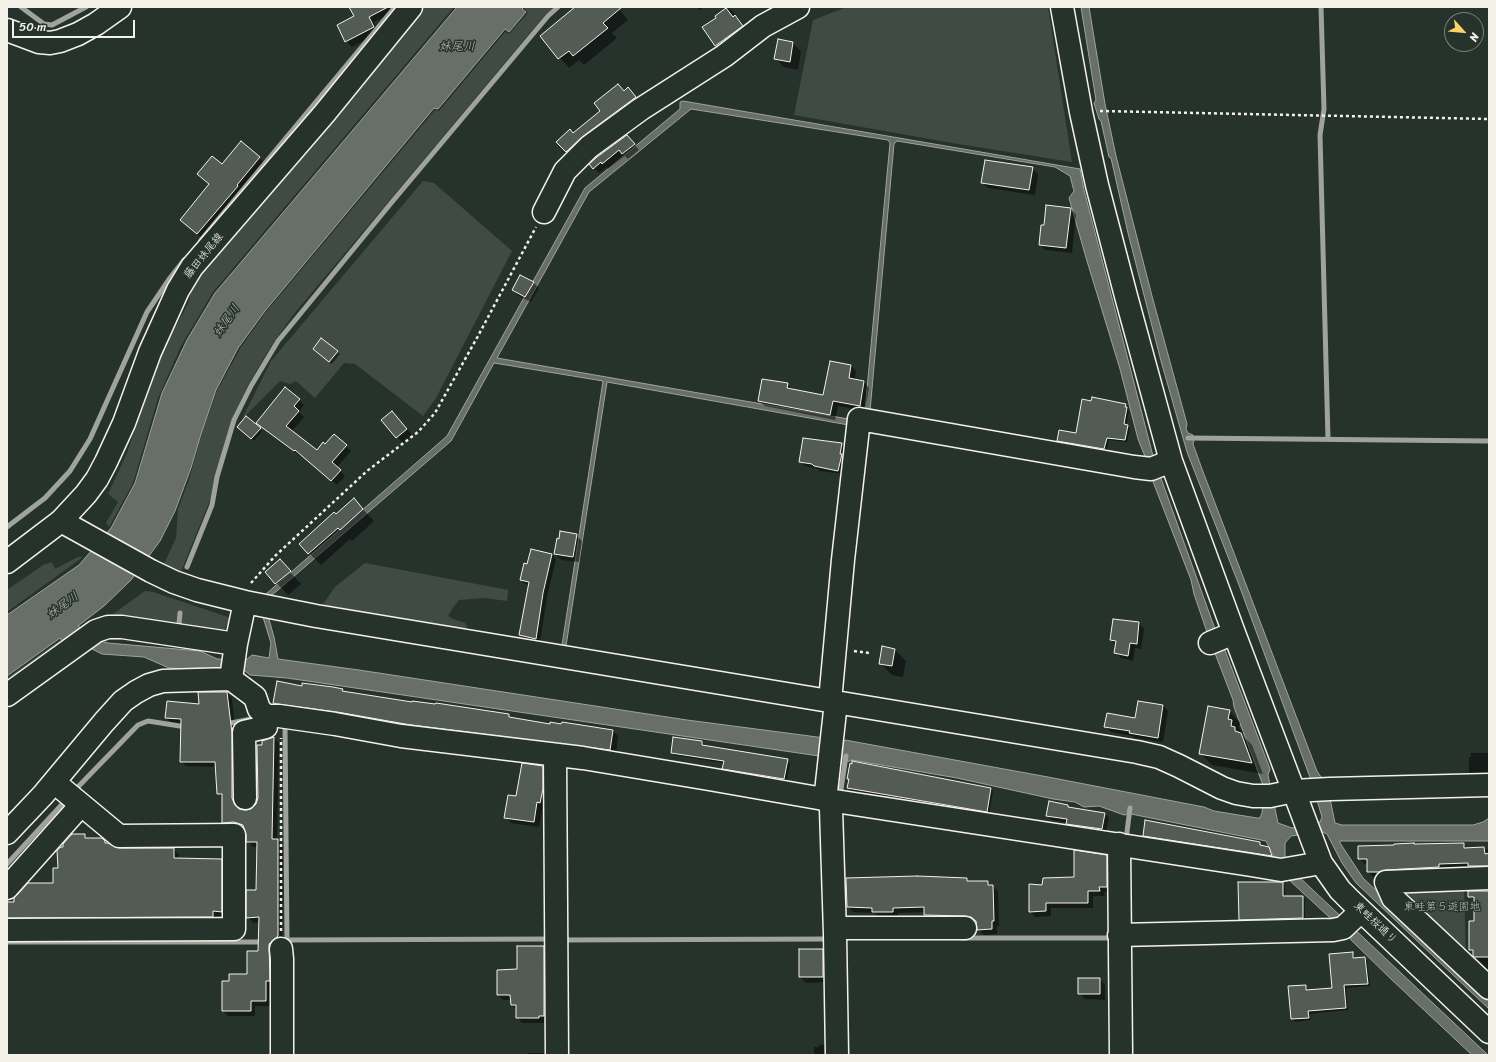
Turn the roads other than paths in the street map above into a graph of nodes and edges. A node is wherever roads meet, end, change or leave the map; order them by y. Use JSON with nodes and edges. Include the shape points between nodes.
{"nodes":[{"id":1,"x":120,"y":7,"type":"edge"},
{"id":2,"x":411,"y":7,"type":"edge"},
{"id":3,"x":798,"y":7,"type":"edge"},
{"id":4,"x":1062,"y":7,"type":"edge"},
{"id":5,"x":7,"y":30,"type":"edge"},
{"id":6,"x":544,"y":212,"type":"road end"},
{"id":7,"x":1160,"y":465,"type":"junction"},
{"id":8,"x":61,"y":521,"type":"junction"},
{"id":9,"x":7,"y":562,"type":"edge"},
{"id":10,"x":245,"y":602,"type":"junction"},
{"id":11,"x":233,"y":663,"type":"junction"},
{"id":12,"x":7,"y":695,"type":"edge"},
{"id":13,"x":833,"y":701,"type":"junction"},
{"id":14,"x":272,"y":716,"type":"junction"},
{"id":15,"x":555,"y":755,"type":"junction"},
{"id":16,"x":1489,"y":785,"type":"edge"},
{"id":17,"x":1313,"y":790,"type":"junction"},
{"id":18,"x":69,"y":795,"type":"junction"},
{"id":19,"x":245,"y":798,"type":"dead end"},
{"id":20,"x":836,"y":802,"type":"junction"},
{"id":21,"x":7,"y":833,"type":"edge"},
{"id":22,"x":1124,"y":845,"type":"junction"},
{"id":23,"x":1321,"y":863,"type":"junction"},
{"id":24,"x":1489,"y":878,"type":"edge"},
{"id":25,"x":7,"y":888,"type":"edge"},
{"id":26,"x":1361,"y":911,"type":"junction"},
{"id":27,"x":965,"y":928,"type":"dead end"},
{"id":28,"x":7,"y":930,"type":"edge"},
{"id":29,"x":838,"y":933,"type":"junction"},
{"id":30,"x":1124,"y":935,"type":"junction"},
{"id":31,"x":281,"y":942,"type":"road end"},
{"id":32,"x":1489,"y":988,"type":"edge"},
{"id":33,"x":1489,"y":1032,"type":"edge"},
{"id":34,"x":282,"y":1055,"type":"edge"},
{"id":35,"x":557,"y":1055,"type":"edge"},
{"id":36,"x":837,"y":1055,"type":"edge"},
{"id":37,"x":1121,"y":1055,"type":"edge"}],
"edges":[{"from":1,"to":5,"type":"street","via":[[96,24],[60,41],[39,42]]},
{"from":2,"to":8,"type":"street","name":"藤田妹尾線","via":[[324,114],[192,267],[178,290],[150,352],[124,423],[106,462],[86,494]]},
{"from":3,"to":6,"type":"street","via":[[763,26],[724,56],[641,110],[589,148],[565,171]]},
{"from":4,"to":7,"type":"street","name":"東畦桜通り","via":[[1081,112],[1126,296]]},
{"from":7,"to":13,"type":"street","via":[[1134,467],[862,422],[843,560]]},
{"from":7,"to":17,"type":"street","name":"東畦桜通り","via":[[1222,638]]},
{"from":8,"to":9,"type":"street","name":"藤田妹尾線"},
{"from":8,"to":10,"type":"street","via":[[151,571],[197,590]]},
{"from":10,"to":11,"type":"street"},
{"from":10,"to":13,"type":"street"},
{"from":11,"to":12,"type":"street","via":[[122,627],[108,627],[96,632]]},
{"from":11,"to":14,"type":"street","via":[[255,697],[259,709]]},
{"from":11,"to":18,"type":"street","via":[[149,685],[123,701],[113,711]]},
{"from":13,"to":17,"type":"street","via":[[1136,752],[1179,766],[1236,793],[1265,796]]},
{"from":13,"to":20,"type":"street","via":[[832,749],[826,792]]},
{"from":14,"to":15,"type":"street","via":[[401,736]]},
{"from":14,"to":19,"type":"street","via":[[266,727],[244,732]]},
{"from":15,"to":20,"type":"street","via":[[709,778]]},
{"from":15,"to":35,"type":"street"},
{"from":16,"to":17,"type":"street"},
{"from":17,"to":23,"type":"street","name":"東畦桜通り","via":[[1310,831]]},
{"from":18,"to":21,"type":"street"},
{"from":18,"to":25,"type":"street"},
{"from":18,"to":28,"type":"street","via":[[120,836],[234,835],[234,929]]},
{"from":20,"to":22,"type":"street"},
{"from":20,"to":29,"type":"street","via":[[831,809]]},
{"from":22,"to":23,"type":"street","via":[[1288,869]]},
{"from":22,"to":30,"type":"street"},
{"from":23,"to":26,"type":"street","name":"東畦桜通り","via":[[1340,890]]},
{"from":24,"to":32,"type":"street","via":[[1386,882],[1393,898]]},
{"from":26,"to":30,"type":"street","via":[[1343,928],[1333,930]]},
{"from":26,"to":33,"type":"street","name":"東畦桜通り"},
{"from":27,"to":29,"type":"street"},
{"from":29,"to":36,"type":"street"},
{"from":30,"to":37,"type":"street"},
{"from":31,"to":34,"type":"street"}]}
